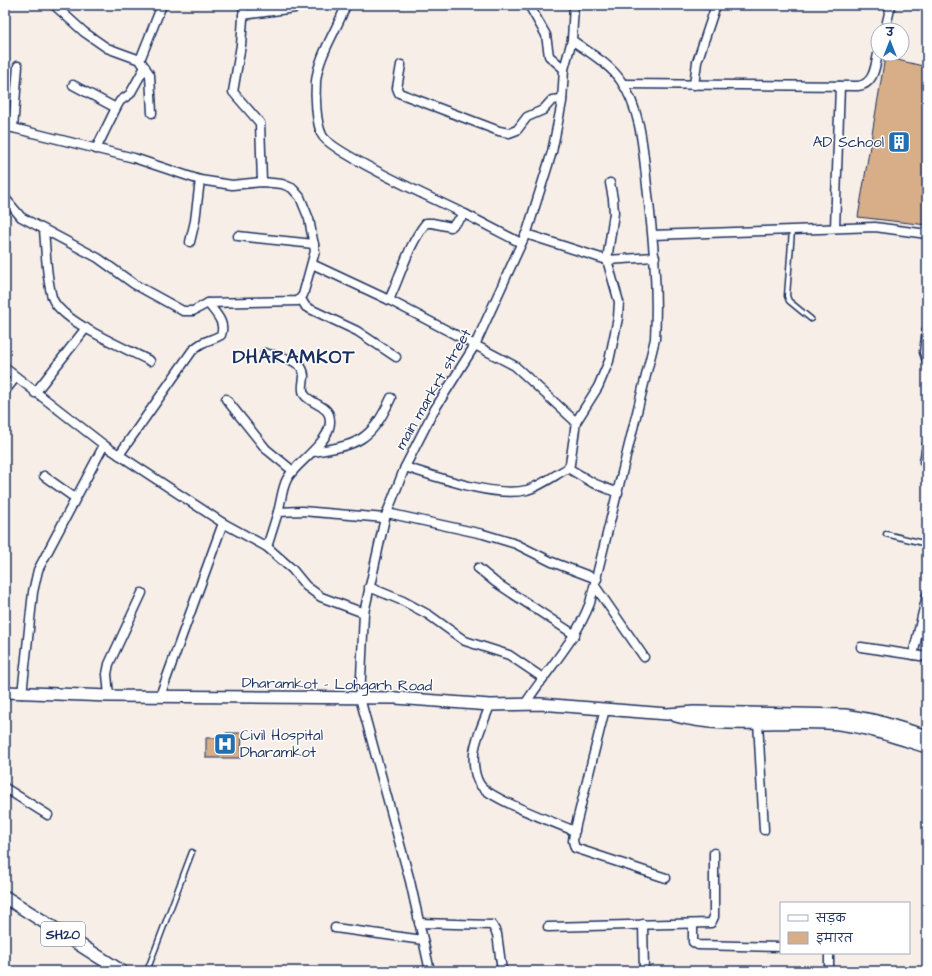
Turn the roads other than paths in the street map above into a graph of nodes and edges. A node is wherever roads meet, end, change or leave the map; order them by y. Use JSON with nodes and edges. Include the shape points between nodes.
{"nodes":[{"id":1,"x":54,"y":5,"type":"edge"},
{"id":2,"x":162,"y":5,"type":"edge"},
{"id":3,"x":244,"y":5,"type":"edge"},
{"id":4,"x":346,"y":5,"type":"edge"},
{"id":5,"x":529,"y":5,"type":"edge"},
{"id":6,"x":716,"y":5,"type":"edge"},
{"id":7,"x":891,"y":5,"type":"edge"},
{"id":8,"x":571,"y":7,"type":"edge"},
{"id":9,"x":295,"y":8,"type":"dead end"},
{"id":10,"x":244,"y":15,"type":"junction"},
{"id":11,"x":887,"y":22,"type":"edge"},
{"id":12,"x":572,"y":40,"type":"junction"},
{"id":13,"x":140,"y":60,"type":"junction"},
{"id":14,"x":876,"y":62,"type":"edge"},
{"id":15,"x":401,"y":65,"type":"dead end"},
{"id":16,"x":18,"y":66,"type":"dead end"},
{"id":17,"x":145,"y":67,"type":"junction"},
{"id":18,"x":564,"y":69,"type":"junction"},
{"id":19,"x":623,"y":84,"type":"junction"},
{"id":20,"x":73,"y":85,"type":"dead end"},
{"id":21,"x":694,"y":85,"type":"junction"},
{"id":22,"x":840,"y":86,"type":"junction"},
{"id":23,"x":562,"y":101,"type":"junction"},
{"id":24,"x":116,"y":108,"type":"junction"},
{"id":25,"x":152,"y":113,"type":"dead end"},
{"id":26,"x":9,"y":127,"type":"edge"},
{"id":27,"x":96,"y":148,"type":"junction"},
{"id":28,"x":200,"y":180,"type":"junction"},
{"id":29,"x":262,"y":182,"type":"junction"},
{"id":30,"x":610,"y":183,"type":"dead end"},
{"id":31,"x":5,"y":198,"type":"edge"},
{"id":32,"x":465,"y":214,"type":"junction"},
{"id":33,"x":835,"y":228,"type":"junction"},
{"id":34,"x":44,"y":230,"type":"junction"},
{"id":35,"x":792,"y":230,"type":"junction"},
{"id":36,"x":526,"y":234,"type":"junction"},
{"id":37,"x":927,"y":234,"type":"edge"},
{"id":38,"x":653,"y":235,"type":"junction"},
{"id":39,"x":238,"y":236,"type":"dead end"},
{"id":40,"x":190,"y":242,"type":"dead end"},
{"id":41,"x":522,"y":243,"type":"junction"},
{"id":42,"x":314,"y":244,"type":"junction"},
{"id":43,"x":655,"y":257,"type":"junction"},
{"id":44,"x":607,"y":260,"type":"junction"},
{"id":45,"x":312,"y":264,"type":"junction"},
{"id":46,"x":301,"y":299,"type":"junction"},
{"id":47,"x":389,"y":300,"type":"junction"},
{"id":48,"x":208,"y":303,"type":"junction"},
{"id":49,"x":811,"y":319,"type":"dead end"},
{"id":50,"x":86,"y":328,"type":"junction"},
{"id":51,"x":927,"y":330,"type":"edge"},
{"id":52,"x":475,"y":345,"type":"junction"},
{"id":53,"x":265,"y":353,"type":"dead end"},
{"id":54,"x":396,"y":357,"type":"dead end"},
{"id":55,"x":150,"y":361,"type":"dead end"},
{"id":56,"x":927,"y":361,"type":"edge"},
{"id":57,"x":5,"y":368,"type":"edge"},
{"id":58,"x":16,"y":377,"type":"junction"},
{"id":59,"x":5,"y":391,"type":"edge"},
{"id":60,"x":35,"y":393,"type":"junction"},
{"id":61,"x":391,"y":398,"type":"dead end"},
{"id":62,"x":226,"y":399,"type":"dead end"},
{"id":63,"x":576,"y":422,"type":"junction"},
{"id":64,"x":104,"y":445,"type":"junction"},
{"id":65,"x":927,"y":445,"type":"edge"},
{"id":66,"x":313,"y":452,"type":"junction"},
{"id":67,"x":119,"y":455,"type":"junction"},
{"id":68,"x":405,"y":467,"type":"junction"},
{"id":69,"x":927,"y":467,"type":"edge"},
{"id":70,"x":568,"y":468,"type":"junction"},
{"id":71,"x":292,"y":472,"type":"junction"},
{"id":72,"x":44,"y":476,"type":"dead end"},
{"id":73,"x":618,"y":493,"type":"junction"},
{"id":74,"x":75,"y":498,"type":"junction"},
{"id":75,"x":278,"y":512,"type":"junction"},
{"id":76,"x":386,"y":516,"type":"junction"},
{"id":77,"x":223,"y":524,"type":"junction"},
{"id":78,"x":886,"y":534,"type":"dead end"},
{"id":79,"x":927,"y":544,"type":"edge"},
{"id":80,"x":267,"y":547,"type":"junction"},
{"id":81,"x":478,"y":568,"type":"dead end"},
{"id":82,"x":596,"y":583,"type":"junction"},
{"id":83,"x":369,"y":587,"type":"junction"},
{"id":84,"x":142,"y":593,"type":"dead end"},
{"id":85,"x":927,"y":595,"type":"edge"},
{"id":86,"x":364,"y":613,"type":"junction"},
{"id":87,"x":575,"y":635,"type":"junction"},
{"id":88,"x":861,"y":647,"type":"dead end"},
{"id":89,"x":913,"y":656,"type":"junction"},
{"id":90,"x":644,"y":657,"type":"dead end"},
{"id":91,"x":927,"y":657,"type":"edge"},
{"id":92,"x":543,"y":678,"type":"junction"},
{"id":93,"x":5,"y":692,"type":"edge"},
{"id":94,"x":22,"y":694,"type":"junction"},
{"id":95,"x":109,"y":696,"type":"junction"},
{"id":96,"x":160,"y":696,"type":"junction"},
{"id":97,"x":360,"y":698,"type":"junction"},
{"id":98,"x":526,"y":704,"type":"junction"},
{"id":99,"x":490,"y":705,"type":"junction"},
{"id":100,"x":605,"y":709,"type":"junction"},
{"id":101,"x":667,"y":714,"type":"junction"},
{"id":102,"x":758,"y":722,"type":"junction"},
{"id":103,"x":927,"y":736,"type":"edge"},
{"id":104,"x":927,"y":747,"type":"edge"},
{"id":105,"x":5,"y":788,"type":"edge"},
{"id":106,"x":48,"y":815,"type":"dead end"},
{"id":107,"x":764,"y":830,"type":"dead end"},
{"id":108,"x":575,"y":831,"type":"junction"},
{"id":109,"x":192,"y":852,"type":"dead end"},
{"id":110,"x":714,"y":853,"type":"dead end"},
{"id":111,"x":666,"y":878,"type":"dead end"},
{"id":112,"x":5,"y":897,"type":"edge"},
{"id":113,"x":419,"y":923,"type":"junction"},
{"id":114,"x":643,"y":924,"type":"junction"},
{"id":115,"x":693,"y":924,"type":"junction"},
{"id":116,"x":548,"y":927,"type":"dead end"},
{"id":117,"x":334,"y":928,"type":"dead end"},
{"id":118,"x":423,"y":940,"type":"junction"},
{"id":119,"x":780,"y":947,"type":"edge"},
{"id":120,"x":829,"y":954,"type":"edge"},
{"id":121,"x":121,"y":971,"type":"edge"},
{"id":122,"x":147,"y":971,"type":"edge"},
{"id":123,"x":430,"y":971,"type":"edge"},
{"id":124,"x":502,"y":971,"type":"edge"},
{"id":125,"x":644,"y":971,"type":"edge"},
{"id":126,"x":829,"y":971,"type":"edge"}],
"edges":[{"from":1,"to":13,"type":"street","via":[[84,32],[107,48]]},
{"from":2,"to":13,"type":"street"},
{"from":3,"to":10,"type":"street"},
{"from":4,"to":32,"type":"street","via":[[316,81],[322,136],[335,148],[390,178]]},
{"from":5,"to":18,"type":"street","via":[[546,35],[549,56]]},
{"from":6,"to":21,"type":"street","via":[[697,62]]},
{"from":7,"to":11,"type":"street"},
{"from":8,"to":12,"type":"street","name":"main markrt street"},
{"from":9,"to":10,"type":"street"},
{"from":10,"to":29,"type":"street","via":[[233,92],[260,123]]},
{"from":12,"to":18,"type":"street","name":"main markrt street"},
{"from":12,"to":19,"type":"street","via":[[605,65]]},
{"from":13,"to":17,"type":"street"},
{"from":14,"to":22,"type":"street","via":[[868,83]]},
{"from":15,"to":23,"type":"street","via":[[397,88],[399,94],[499,131],[509,133],[517,130],[532,114],[543,110],[552,100]]},
{"from":16,"to":26,"type":"street"},
{"from":17,"to":24,"type":"street","via":[[130,94],[120,101]]},
{"from":17,"to":25,"type":"street","via":[[151,82]]},
{"from":18,"to":23,"type":"street","name":"main markrt street"},
{"from":19,"to":21,"type":"street"},
{"from":19,"to":38,"type":"street","via":[[640,130]]},
{"from":20,"to":24,"type":"street"},
{"from":21,"to":22,"type":"street"},
{"from":22,"to":33,"type":"street"},
{"from":23,"to":36,"type":"street","name":"main markrt street","via":[[552,152]]},
{"from":24,"to":27,"type":"street"},
{"from":26,"to":27,"type":"street"},
{"from":27,"to":28,"type":"street"},
{"from":28,"to":29,"type":"street","via":[[232,185]]},
{"from":28,"to":40,"type":"street"},
{"from":29,"to":42,"type":"street","via":[[282,184],[292,188],[300,197],[309,219]]},
{"from":30,"to":44,"type":"street","via":[[614,213]]},
{"from":31,"to":34,"type":"street","via":[[21,217]]},
{"from":32,"to":41,"type":"street"},
{"from":32,"to":47,"type":"street","via":[[451,228],[426,223],[412,244]]},
{"from":33,"to":35,"type":"street"},
{"from":33,"to":37,"type":"street","via":[[875,227]]},
{"from":34,"to":48,"type":"street","via":[[98,258],[134,284],[183,311],[193,311]]},
{"from":34,"to":50,"type":"street","via":[[52,297],[61,310]]},
{"from":35,"to":38,"type":"street"},
{"from":35,"to":49,"type":"lane","via":[[787,296],[789,301]]},
{"from":36,"to":41,"type":"street","name":"main markrt street"},
{"from":36,"to":44,"type":"street"},
{"from":38,"to":43,"type":"street"},
{"from":39,"to":42,"type":"street"},
{"from":41,"to":52,"type":"street","name":"main markrt street"},
{"from":42,"to":45,"type":"street"},
{"from":43,"to":44,"type":"street"},
{"from":43,"to":73,"type":"street","via":[[655,339]]},
{"from":44,"to":63,"type":"street","via":[[619,302],[616,334],[609,361],[598,387]]},
{"from":45,"to":46,"type":"street"},
{"from":45,"to":47,"type":"street"},
{"from":46,"to":48,"type":"street","via":[[294,303]]},
{"from":46,"to":54,"type":"street","via":[[306,307],[357,331]]},
{"from":47,"to":52,"type":"street"},
{"from":48,"to":67,"type":"street","via":[[222,322],[221,335],[201,343],[192,351]]},
{"from":50,"to":55,"type":"street"},
{"from":50,"to":60,"type":"street"},
{"from":51,"to":56,"type":"street","via":[[924,352]]},
{"from":52,"to":63,"type":"street","via":[[515,366]]},
{"from":52,"to":68,"type":"street","name":"main markrt street","via":[[433,412]]},
{"from":53,"to":66,"type":"street","via":[[298,363],[303,368],[304,375],[302,391],[328,414],[328,427],[322,442]]},
{"from":57,"to":58,"type":"street"},
{"from":58,"to":59,"type":"street"},
{"from":58,"to":60,"type":"street"},
{"from":60,"to":64,"type":"street"},
{"from":61,"to":66,"type":"street","via":[[381,419],[370,433],[355,443]]},
{"from":62,"to":71,"type":"street","via":[[266,450]]},
{"from":63,"to":70,"type":"street"},
{"from":64,"to":67,"type":"street"},
{"from":64,"to":74,"type":"street"},
{"from":65,"to":69,"type":"street","via":[[924,462]]},
{"from":66,"to":71,"type":"street"},
{"from":67,"to":77,"type":"street"},
{"from":68,"to":70,"type":"street","via":[[498,491],[527,490]]},
{"from":68,"to":76,"type":"street","name":"main markrt street"},
{"from":70,"to":73,"type":"street","via":[[593,483]]},
{"from":71,"to":75,"type":"street","via":[[286,480]]},
{"from":72,"to":74,"type":"street"},
{"from":73,"to":82,"type":"street"},
{"from":74,"to":94,"type":"street","via":[[38,570],[33,592]]},
{"from":75,"to":76,"type":"street"},
{"from":75,"to":80,"type":"street"},
{"from":76,"to":82,"type":"street","via":[[483,534],[510,542]]},
{"from":76,"to":83,"type":"street","name":"main markrt street"},
{"from":77,"to":80,"type":"street"},
{"from":77,"to":96,"type":"street"},
{"from":78,"to":79,"type":"lane"},
{"from":80,"to":86,"type":"street","via":[[292,569],[306,586],[321,597]]},
{"from":81,"to":87,"type":"street"},
{"from":82,"to":87,"type":"street","via":[[583,621]]},
{"from":82,"to":90,"type":"street"},
{"from":83,"to":86,"type":"street","name":"main markrt street"},
{"from":83,"to":92,"type":"street","via":[[429,615],[465,641],[509,655]]},
{"from":84,"to":95,"type":"street","via":[[109,664]]},
{"from":85,"to":89,"type":"street"},
{"from":86,"to":97,"type":"street","name":"main markrt street"},
{"from":87,"to":92,"type":"street"},
{"from":88,"to":89,"type":"street"},
{"from":89,"to":91,"type":"street"},
{"from":92,"to":98,"type":"street"},
{"from":93,"to":94,"type":"street","name":"Dharamkot - Lohgarh Road"},
{"from":94,"to":95,"type":"street","name":"Dharamkot - Lohgarh Road"},
{"from":95,"to":96,"type":"street","name":"Dharamkot - Lohgarh Road"},
{"from":96,"to":97,"type":"street","name":"Dharamkot - Lohgarh Road"},
{"from":97,"to":99,"type":"street","name":"Dharamkot - Lohgarh Road"},
{"from":97,"to":113,"type":"street","name":"main markrt street"},
{"from":98,"to":99,"type":"street","name":"Dharamkot - Lohgarh Road"},
{"from":98,"to":100,"type":"street","name":"Dharamkot - Lohgarh Road"},
{"from":99,"to":108,"type":"street","via":[[474,754],[477,780],[495,796]]},
{"from":100,"to":101,"type":"street","name":"Dharamkot - Lohgarh Road"},
{"from":100,"to":108,"type":"street"},
{"from":101,"to":102,"type":"street","name":"Dharamkot - Lohgarh Road","via":[[693,721]]},
{"from":101,"to":103,"type":"street","name":"Dharamkot - Lohgarh Road","via":[[694,712],[845,715],[877,721]]},
{"from":102,"to":104,"type":"street","name":"Dharamkot - Lohgarh Road","via":[[847,725]]},
{"from":102,"to":107,"type":"street"},
{"from":105,"to":106,"type":"street"},
{"from":108,"to":111,"type":"street","via":[[575,848]]},
{"from":109,"to":122,"type":"lane"},
{"from":110,"to":115,"type":"street","via":[[713,922]]},
{"from":112,"to":121,"type":"main road","number":"SH20"},
{"from":113,"to":118,"type":"street","name":"main markrt street"},
{"from":113,"to":124,"type":"street","via":[[492,925],[497,934]]},
{"from":114,"to":115,"type":"street"},
{"from":114,"to":116,"type":"street"},
{"from":114,"to":125,"type":"street"},
{"from":115,"to":119,"type":"street","via":[[693,942],[698,945]]},
{"from":117,"to":118,"type":"street"},
{"from":118,"to":123,"type":"street","name":"main markrt street"},
{"from":120,"to":126,"type":"street"}]}
